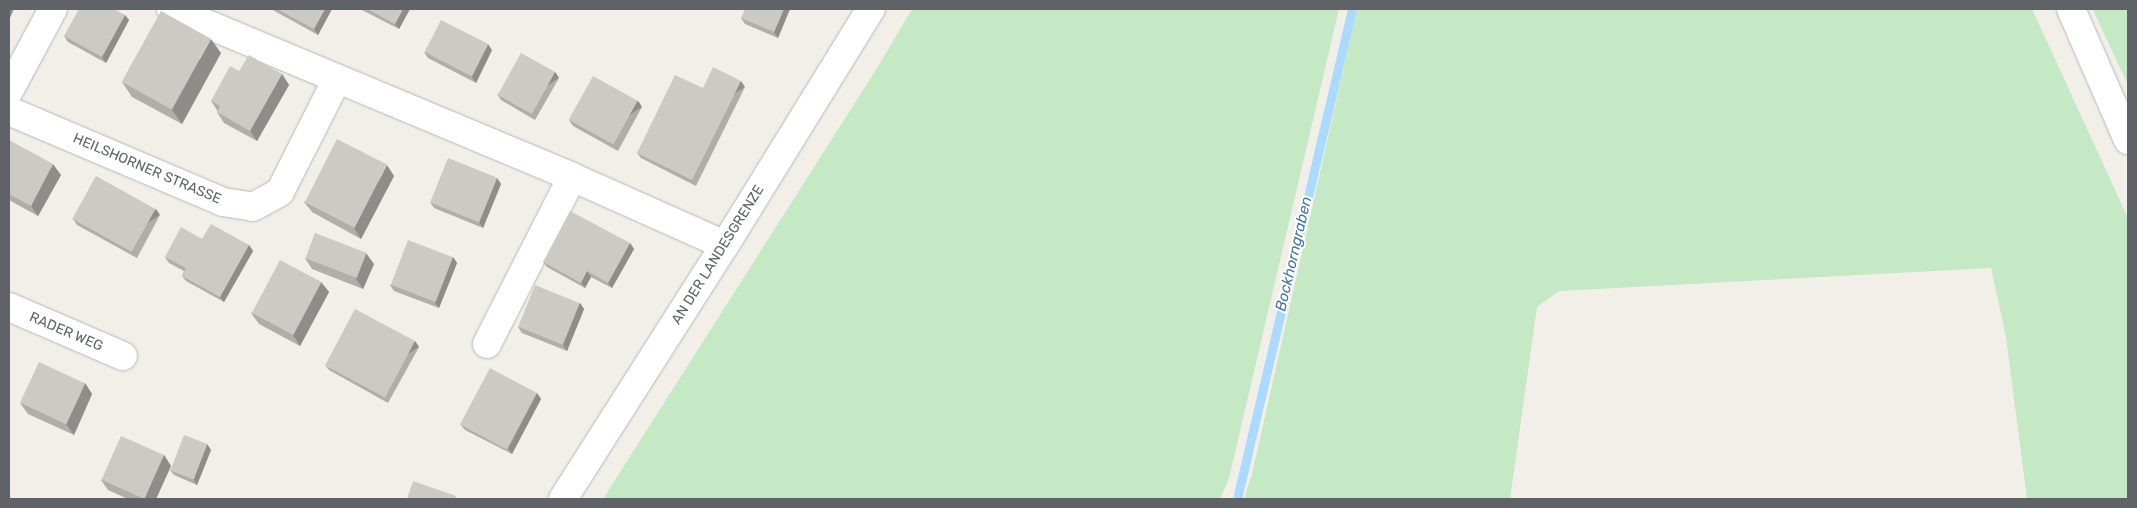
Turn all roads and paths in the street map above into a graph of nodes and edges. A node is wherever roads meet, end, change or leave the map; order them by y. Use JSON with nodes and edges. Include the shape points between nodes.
{"nodes":[{"id":1,"x":53,"y":9,"type":"edge"},
{"id":2,"x":170,"y":9,"type":"edge"},
{"id":3,"x":871,"y":9,"type":"edge"},
{"id":4,"x":2071,"y":9,"type":"edge"},
{"id":5,"x":337,"y":79,"type":"junction"},
{"id":6,"x":9,"y":91,"type":"edge"},
{"id":7,"x":9,"y":111,"type":"edge"},
{"id":8,"x":2128,"y":140,"type":"edge"},
{"id":9,"x":572,"y":177,"type":"junction"},
{"id":10,"x":725,"y":245,"type":"junction"},
{"id":11,"x":9,"y":307,"type":"edge"},
{"id":12,"x":487,"y":344,"type":"dead end"},
{"id":13,"x":123,"y":356,"type":"dead end"},
{"id":14,"x":563,"y":499,"type":"edge"}],
"edges":[{"from":1,"to":6,"type":"street"},
{"from":2,"to":5,"type":"street"},
{"from":3,"to":10,"type":"street","name":"AN DER LANDESGRENZE"},
{"from":4,"to":8,"type":"street"},
{"from":5,"to":7,"type":"street","name":"HEILSHORNER STRASSE","via":[[280,192],[253,207],[224,202]]},
{"from":5,"to":9,"type":"street"},
{"from":9,"to":10,"type":"street"},
{"from":9,"to":12,"type":"street"},
{"from":10,"to":14,"type":"street","name":"AN DER LANDESGRENZE"},
{"from":11,"to":13,"type":"street","name":"RADER WEG"}]}
